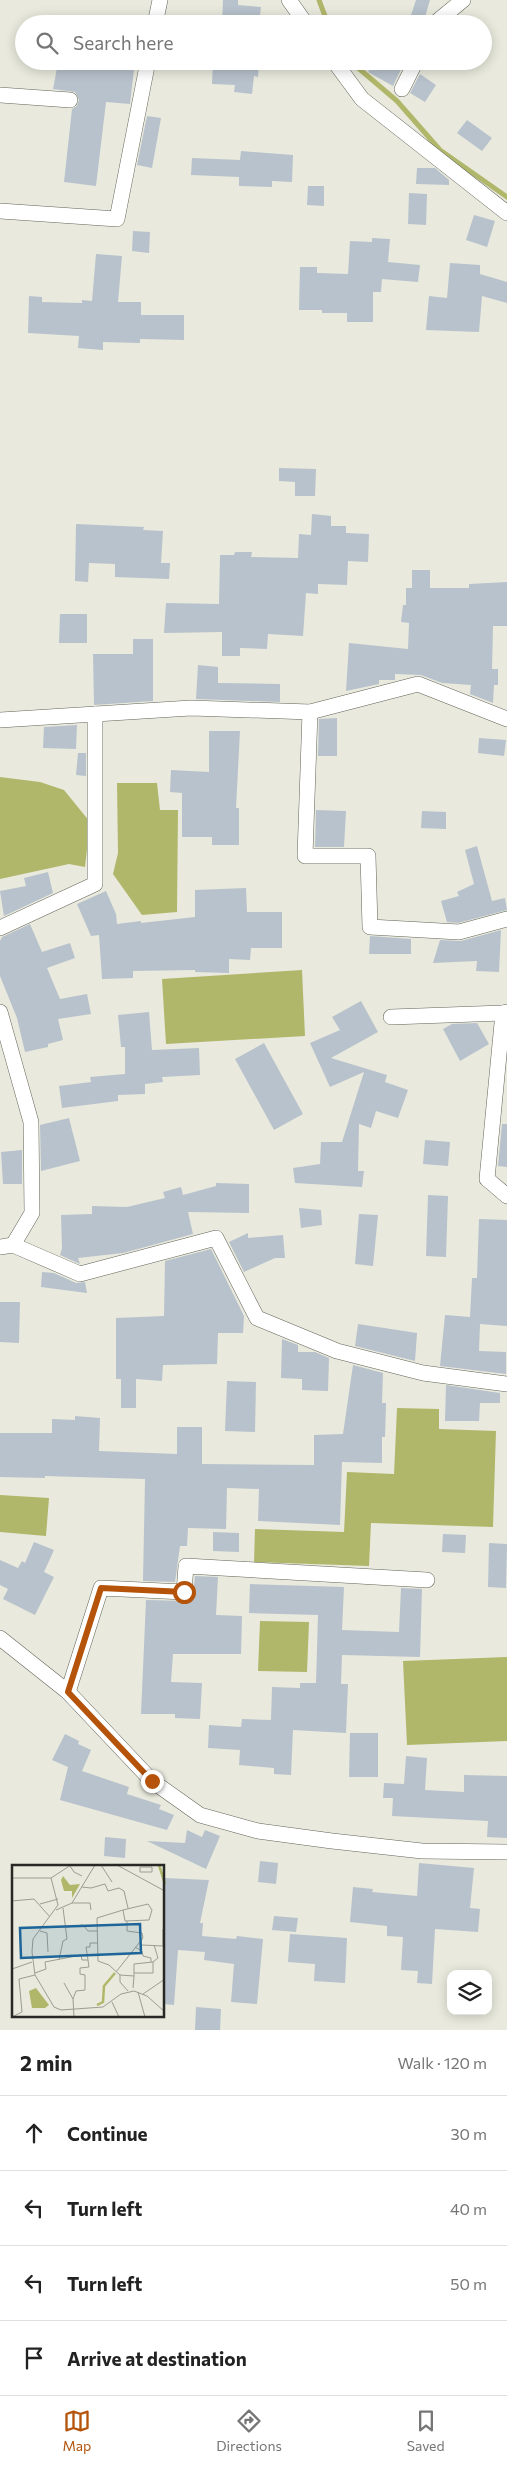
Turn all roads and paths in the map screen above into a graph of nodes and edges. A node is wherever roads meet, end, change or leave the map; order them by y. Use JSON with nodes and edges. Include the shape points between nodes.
{"nodes":[{"id":1,"x":160,"y":0,"type":"edge"},
{"id":2,"x":289,"y":0,"type":"edge"},
{"id":3,"x":463,"y":0,"type":"edge"},
{"id":4,"x":157,"y":15,"type":"edge"},
{"id":5,"x":300,"y":15,"type":"edge"},
{"id":6,"x":445,"y":15,"type":"edge"},
{"id":7,"x":146,"y":70,"type":"edge"},
{"id":8,"x":341,"y":70,"type":"edge"},
{"id":9,"x":412,"y":70,"type":"edge"},
{"id":10,"x":402,"y":89,"type":"dead end"},
{"id":11,"x":0,"y":95,"type":"edge"},
{"id":12,"x":70,"y":100,"type":"dead end"},
{"id":13,"x":0,"y":211,"type":"edge"},
{"id":14,"x":507,"y":213,"type":"edge"},
{"id":15,"x":310,"y":712,"type":"junction"},
{"id":16,"x":95,"y":714,"type":"junction"},
{"id":17,"x":507,"y":719,"type":"edge"},
{"id":18,"x":0,"y":720,"type":"edge"},
{"id":19,"x":507,"y":919,"type":"edge"},
{"id":20,"x":0,"y":928,"type":"edge"},
{"id":21,"x":0,"y":1012,"type":"edge"},
{"id":22,"x":505,"y":1012,"type":"edge"},
{"id":23,"x":391,"y":1017,"type":"dead end"},
{"id":24,"x":507,"y":1196,"type":"edge"},
{"id":25,"x":6,"y":1246,"type":"edge"},
{"id":26,"x":507,"y":1384,"type":"edge"},
{"id":27,"x":427,"y":1580,"type":"dead end"},
{"id":28,"x":0,"y":1638,"type":"edge"},
{"id":29,"x":68,"y":1692,"type":"junction"},
{"id":30,"x":507,"y":1852,"type":"edge"}],
"edges":[{"from":1,"to":4,"type":"street"},
{"from":2,"to":5,"type":"street"},
{"from":3,"to":6,"type":"street"},
{"from":7,"to":13,"type":"street","via":[[117,219]]},
{"from":8,"to":14,"type":"street","via":[[362,99]]},
{"from":9,"to":10,"type":"street"},
{"from":11,"to":12,"type":"street"},
{"from":15,"to":16,"type":"street","via":[[191,708]]},
{"from":15,"to":17,"type":"street","via":[[418,684]]},
{"from":15,"to":19,"type":"street","via":[[305,856],[368,856],[370,927],[458,932]]},
{"from":16,"to":18,"type":"street"},
{"from":16,"to":20,"type":"street","via":[[95,884]]},
{"from":21,"to":25,"type":"street","via":[[31,1122],[32,1213]]},
{"from":22,"to":23,"type":"street"},
{"from":22,"to":24,"type":"street","via":[[487,1179]]},
{"from":25,"to":26,"type":"street","via":[[80,1274],[216,1238],[257,1318],[337,1351],[423,1373]]},
{"from":27,"to":29,"type":"street","via":[[186,1566],[184,1592],[101,1588]]},
{"from":28,"to":29,"type":"street"},
{"from":29,"to":30,"type":"street","via":[[152,1781],[200,1815],[258,1832],[323,1840],[422,1851]]}]}
